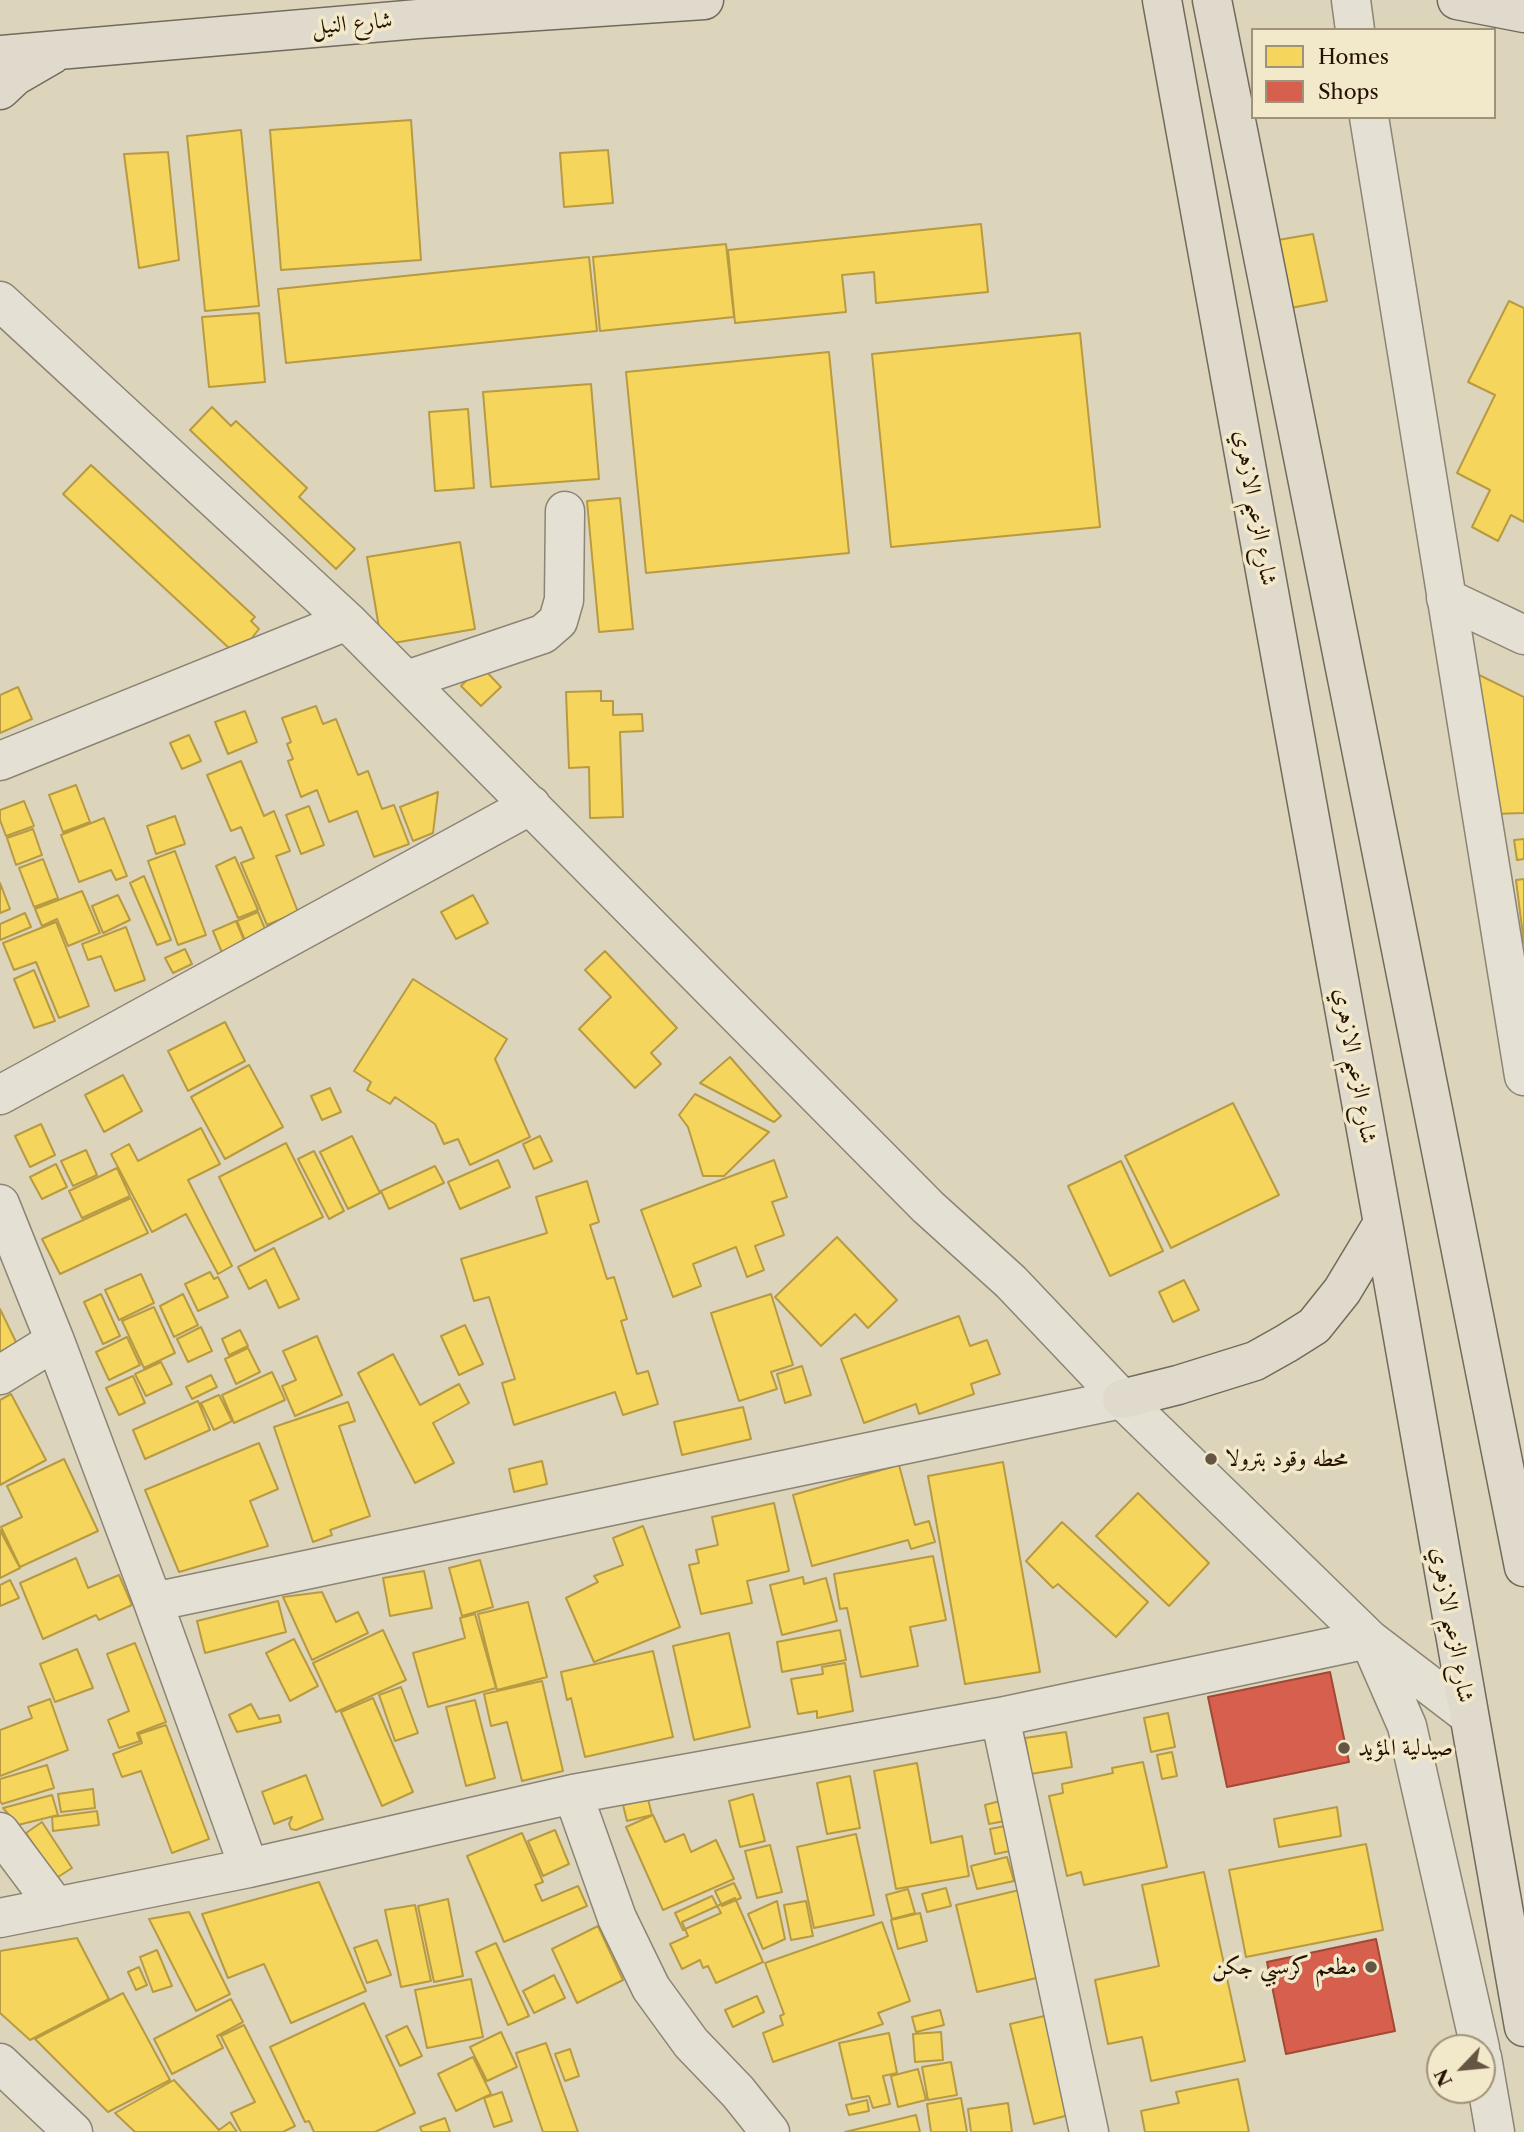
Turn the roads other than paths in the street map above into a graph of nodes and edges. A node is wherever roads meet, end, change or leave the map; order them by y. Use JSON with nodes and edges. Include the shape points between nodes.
{"nodes":[{"id":1,"x":705,"y":0,"type":"edge"},
{"id":2,"x":1162,"y":0,"type":"edge"},
{"id":3,"x":1212,"y":0,"type":"edge"},
{"id":4,"x":1351,"y":0,"type":"edge"},
{"id":5,"x":1457,"y":0,"type":"edge"},
{"id":6,"x":1524,"y":13,"type":"edge"},
{"id":7,"x":1355,"y":28,"type":"edge"},
{"id":8,"x":59,"y":50,"type":"junction"},
{"id":9,"x":0,"y":55,"type":"edge"},
{"id":10,"x":0,"y":90,"type":"edge"},
{"id":11,"x":1369,"y":119,"type":"edge"},
{"id":12,"x":0,"y":301,"type":"edge"},
{"id":13,"x":565,"y":511,"type":"dead end"},
{"id":14,"x":1446,"y":598,"type":"junction"},
{"id":15,"x":347,"y":621,"type":"junction"},
{"id":16,"x":1524,"y":635,"type":"edge"},
{"id":17,"x":407,"y":680,"type":"junction"},
{"id":18,"x":0,"y":761,"type":"edge"},
{"id":19,"x":531,"y":805,"type":"junction"},
{"id":20,"x":1524,"y":1076,"type":"edge"},
{"id":21,"x":0,"y":1095,"type":"edge"},
{"id":22,"x":0,"y":1204,"type":"edge"},
{"id":23,"x":1383,"y":1223,"type":"junction"},
{"id":24,"x":55,"y":1341,"type":"junction"},
{"id":25,"x":0,"y":1375,"type":"edge"},
{"id":26,"x":1122,"y":1399,"type":"junction"},
{"id":27,"x":1524,"y":1567,"type":"edge"},
{"id":28,"x":153,"y":1602,"type":"junction"},
{"id":29,"x":1369,"y":1639,"type":"junction"},
{"id":30,"x":1467,"y":1714,"type":"junction"},
{"id":31,"x":1000,"y":1717,"type":"junction"},
{"id":32,"x":573,"y":1794,"type":"junction"},
{"id":33,"x":0,"y":1832,"type":"edge"},
{"id":34,"x":249,"y":1868,"type":"junction"},
{"id":35,"x":57,"y":1906,"type":"junction"},
{"id":36,"x":0,"y":1918,"type":"edge"},
{"id":37,"x":1524,"y":2027,"type":"edge"},
{"id":38,"x":1477,"y":2034,"type":"edge"},
{"id":39,"x":0,"y":2063,"type":"edge"},
{"id":40,"x":1490,"y":2104,"type":"edge"},
{"id":41,"x":74,"y":2132,"type":"edge"},
{"id":42,"x":770,"y":2132,"type":"edge"},
{"id":43,"x":1089,"y":2132,"type":"edge"},
{"id":44,"x":1495,"y":2132,"type":"edge"}],
"edges":[{"from":1,"to":8,"type":"main road","name":"شارع النيل"},
{"from":2,"to":23,"type":"main road","name":"شارع الزعيم الازهري"},
{"from":3,"to":27,"type":"main road"},
{"from":4,"to":7,"type":"street"},
{"from":5,"to":6,"type":"main road"},
{"from":8,"to":9,"type":"main road","name":"شارع النيل"},
{"from":8,"to":10,"type":"main road"},
{"from":11,"to":14,"type":"street"},
{"from":12,"to":15,"type":"street"},
{"from":13,"to":17,"type":"street","via":[[564,600],[558,621],[543,634]]},
{"from":14,"to":16,"type":"street"},
{"from":14,"to":20,"type":"street"},
{"from":15,"to":17,"type":"street"},
{"from":15,"to":18,"type":"street"},
{"from":17,"to":19,"type":"street"},
{"from":19,"to":21,"type":"street"},
{"from":19,"to":26,"type":"street","via":[[928,1207],[1011,1282]]},
{"from":22,"to":24,"type":"street"},
{"from":23,"to":26,"type":"main road","via":[[1342,1291],[1314,1325],[1255,1361]]},
{"from":23,"to":30,"type":"main road","name":"شارع الزعيم الازهري"},
{"from":24,"to":25,"type":"street"},
{"from":24,"to":28,"type":"street"},
{"from":26,"to":28,"type":"street"},
{"from":26,"to":29,"type":"street"},
{"from":28,"to":34,"type":"street"},
{"from":29,"to":30,"type":"street"},
{"from":29,"to":31,"type":"street"},
{"from":29,"to":38,"type":"street","via":[[1408,1726]]},
{"from":30,"to":37,"type":"main road","name":"شارع الزعيم الازهري"},
{"from":31,"to":32,"type":"street"},
{"from":31,"to":43,"type":"street"},
{"from":32,"to":34,"type":"street"},
{"from":32,"to":42,"type":"street","via":[[617,1918],[651,1988],[691,2043]]},
{"from":33,"to":35,"type":"street"},
{"from":34,"to":35,"type":"street"},
{"from":35,"to":36,"type":"street"},
{"from":39,"to":41,"type":"street"},
{"from":40,"to":44,"type":"street"}]}
